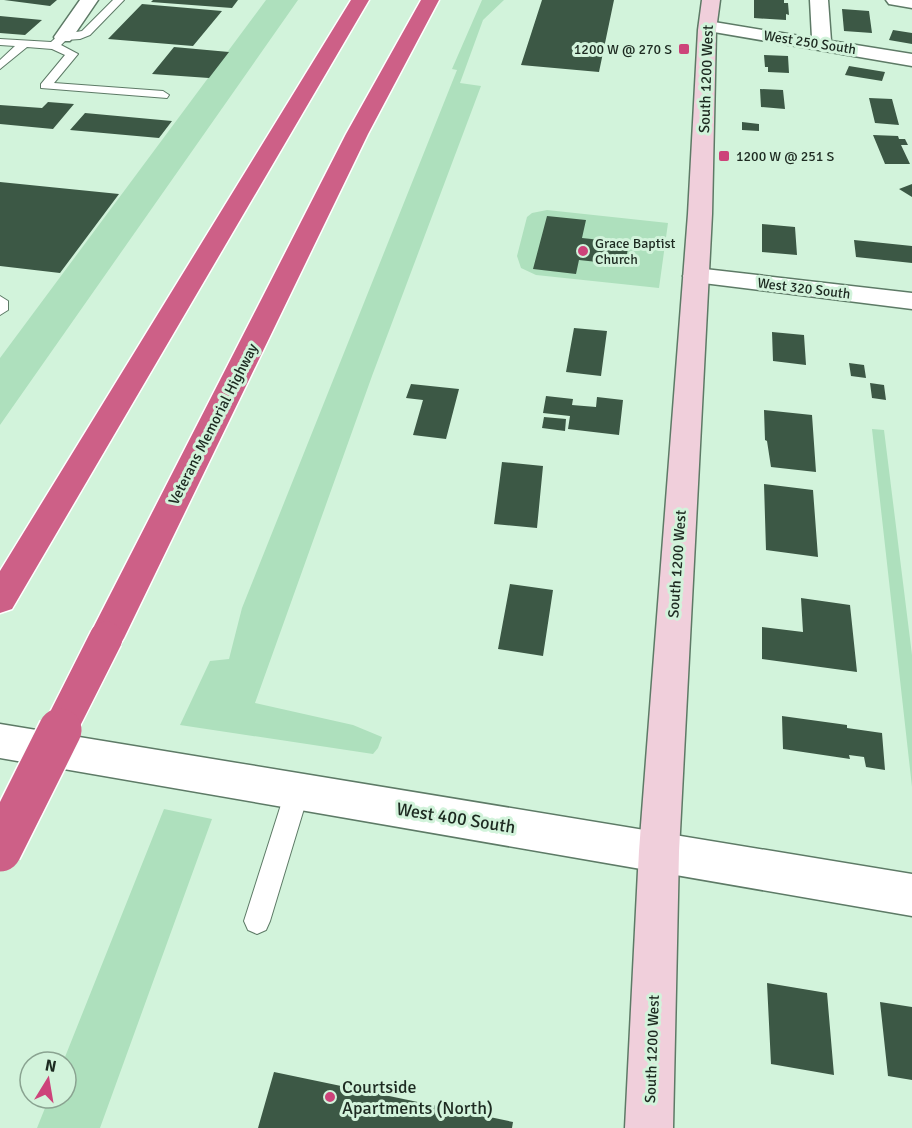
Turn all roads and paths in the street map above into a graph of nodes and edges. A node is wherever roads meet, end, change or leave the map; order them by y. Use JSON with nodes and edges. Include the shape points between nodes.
{"nodes":[{"id":1,"x":89,"y":0,"type":"edge"},
{"id":2,"x":119,"y":0,"type":"edge"},
{"id":3,"x":360,"y":0,"type":"edge"},
{"id":4,"x":430,"y":0,"type":"edge"},
{"id":5,"x":711,"y":0,"type":"edge"},
{"id":6,"x":819,"y":0,"type":"edge"},
{"id":7,"x":895,"y":0,"type":"edge"},
{"id":8,"x":912,"y":3,"type":"edge"},
{"id":9,"x":708,"y":26,"type":"junction"},
{"id":10,"x":59,"y":41,"type":"junction"},
{"id":11,"x":0,"y":42,"type":"edge"},
{"id":12,"x":25,"y":44,"type":"junction"},
{"id":13,"x":822,"y":44,"type":"junction"},
{"id":14,"x":912,"y":60,"type":"edge"},
{"id":15,"x":0,"y":66,"type":"edge"},
{"id":16,"x":163,"y":95,"type":"dead end"},
{"id":17,"x":696,"y":276,"type":"junction"},
{"id":18,"x":0,"y":301,"type":"edge"},
{"id":19,"x":912,"y":301,"type":"edge"},
{"id":20,"x":0,"y":310,"type":"edge"},
{"id":21,"x":0,"y":600,"type":"edge"},
{"id":22,"x":0,"y":741,"type":"edge"},
{"id":23,"x":297,"y":792,"type":"junction"},
{"id":24,"x":0,"y":850,"type":"edge"},
{"id":25,"x":658,"y":851,"type":"junction"},
{"id":26,"x":912,"y":895,"type":"edge"},
{"id":27,"x":257,"y":921,"type":"dead end"},
{"id":28,"x":649,"y":1128,"type":"edge"}],
"edges":[{"from":1,"to":10,"type":"street"},
{"from":2,"to":10,"type":"lane","via":[[86,33]]},
{"from":3,"to":21,"type":"highway"},
{"from":4,"to":24,"type":"highway","name":"Veterans Memorial Highway","bridge":true,"via":[[357,134]]},
{"from":5,"to":9,"type":"main road","name":"South 1200 West"},
{"from":6,"to":13,"type":"street"},
{"from":7,"to":8,"type":"street"},
{"from":9,"to":13,"type":"street","name":"West 250 South"},
{"from":9,"to":17,"type":"main road","name":"South 1200 West"},
{"from":10,"to":12,"type":"lane"},
{"from":10,"to":16,"type":"lane","via":[[72,54],[45,86]]},
{"from":11,"to":12,"type":"lane"},
{"from":12,"to":15,"type":"lane"},
{"from":13,"to":14,"type":"street","name":"West 250 South"},
{"from":17,"to":19,"type":"street","name":"West 320 South"},
{"from":17,"to":25,"type":"main road","name":"South 1200 West"},
{"from":18,"to":20,"type":"lane"},
{"from":22,"to":23,"type":"street","name":"West 400 South"},
{"from":23,"to":25,"type":"street","name":"West 400 South"},
{"from":23,"to":27,"type":"lane"},
{"from":25,"to":26,"type":"street","name":"West 400 South"},
{"from":25,"to":28,"type":"main road","name":"South 1200 West"}]}
